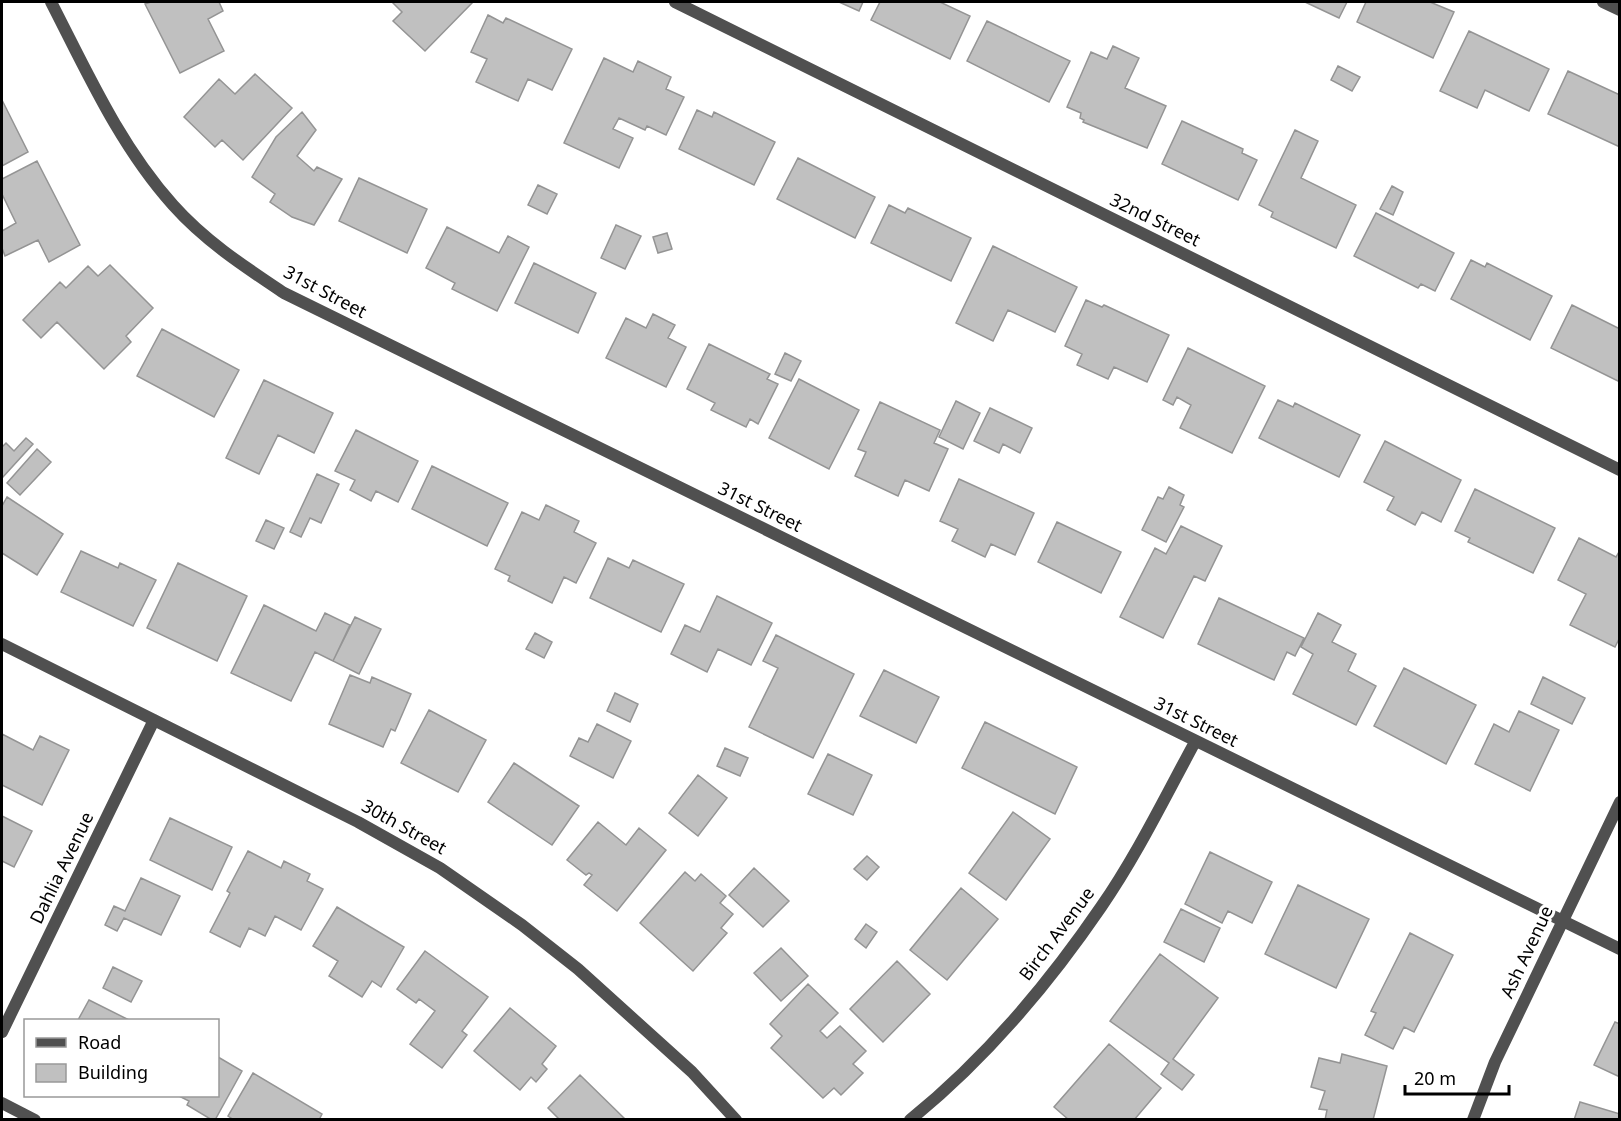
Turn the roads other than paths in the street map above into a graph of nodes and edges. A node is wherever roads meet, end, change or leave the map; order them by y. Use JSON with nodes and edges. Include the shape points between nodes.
{"nodes":[{"id":1,"x":51,"y":2,"type":"edge"},
{"id":2,"x":675,"y":2,"type":"edge"},
{"id":3,"x":1603,"y":2,"type":"edge"},
{"id":4,"x":1620,"y":10,"type":"edge"},
{"id":5,"x":1620,"y":470,"type":"edge"},
{"id":6,"x":2,"y":644,"type":"edge"},
{"id":7,"x":154,"y":720,"type":"junction"},
{"id":8,"x":1195,"y":742,"type":"junction"},
{"id":9,"x":1620,"y":801,"type":"edge"},
{"id":10,"x":1561,"y":921,"type":"junction"},
{"id":11,"x":1620,"y":949,"type":"edge"},
{"id":12,"x":2,"y":1032,"type":"edge"},
{"id":13,"x":2,"y":1103,"type":"edge"},
{"id":14,"x":35,"y":1119,"type":"edge"},
{"id":15,"x":736,"y":1119,"type":"edge"},
{"id":16,"x":910,"y":1119,"type":"edge"},
{"id":17,"x":1473,"y":1119,"type":"edge"}],
"edges":[{"from":1,"to":8,"type":"street","name":"31st Street","via":[[125,141],[174,206],[226,254],[284,293]]},
{"from":2,"to":5,"type":"street","name":"32nd Street"},
{"from":3,"to":4,"type":"street"},
{"from":6,"to":7,"type":"street","name":"30th Street"},
{"from":7,"to":12,"type":"street","name":"Dahlia Avenue"},
{"from":7,"to":15,"type":"street","name":"30th Street","via":[[358,822],[440,868],[578,969],[692,1072]]},
{"from":8,"to":10,"type":"street","name":"31st Street"},
{"from":8,"to":16,"type":"street","name":"Birch Avenue","via":[[1102,906],[1058,966],[946,1091]]},
{"from":9,"to":10,"type":"street","name":"Ash Avenue"},
{"from":10,"to":11,"type":"street","name":"31st Street"},
{"from":10,"to":17,"type":"street","name":"Ash Avenue","via":[[1495,1062]]},
{"from":13,"to":14,"type":"street"}]}
